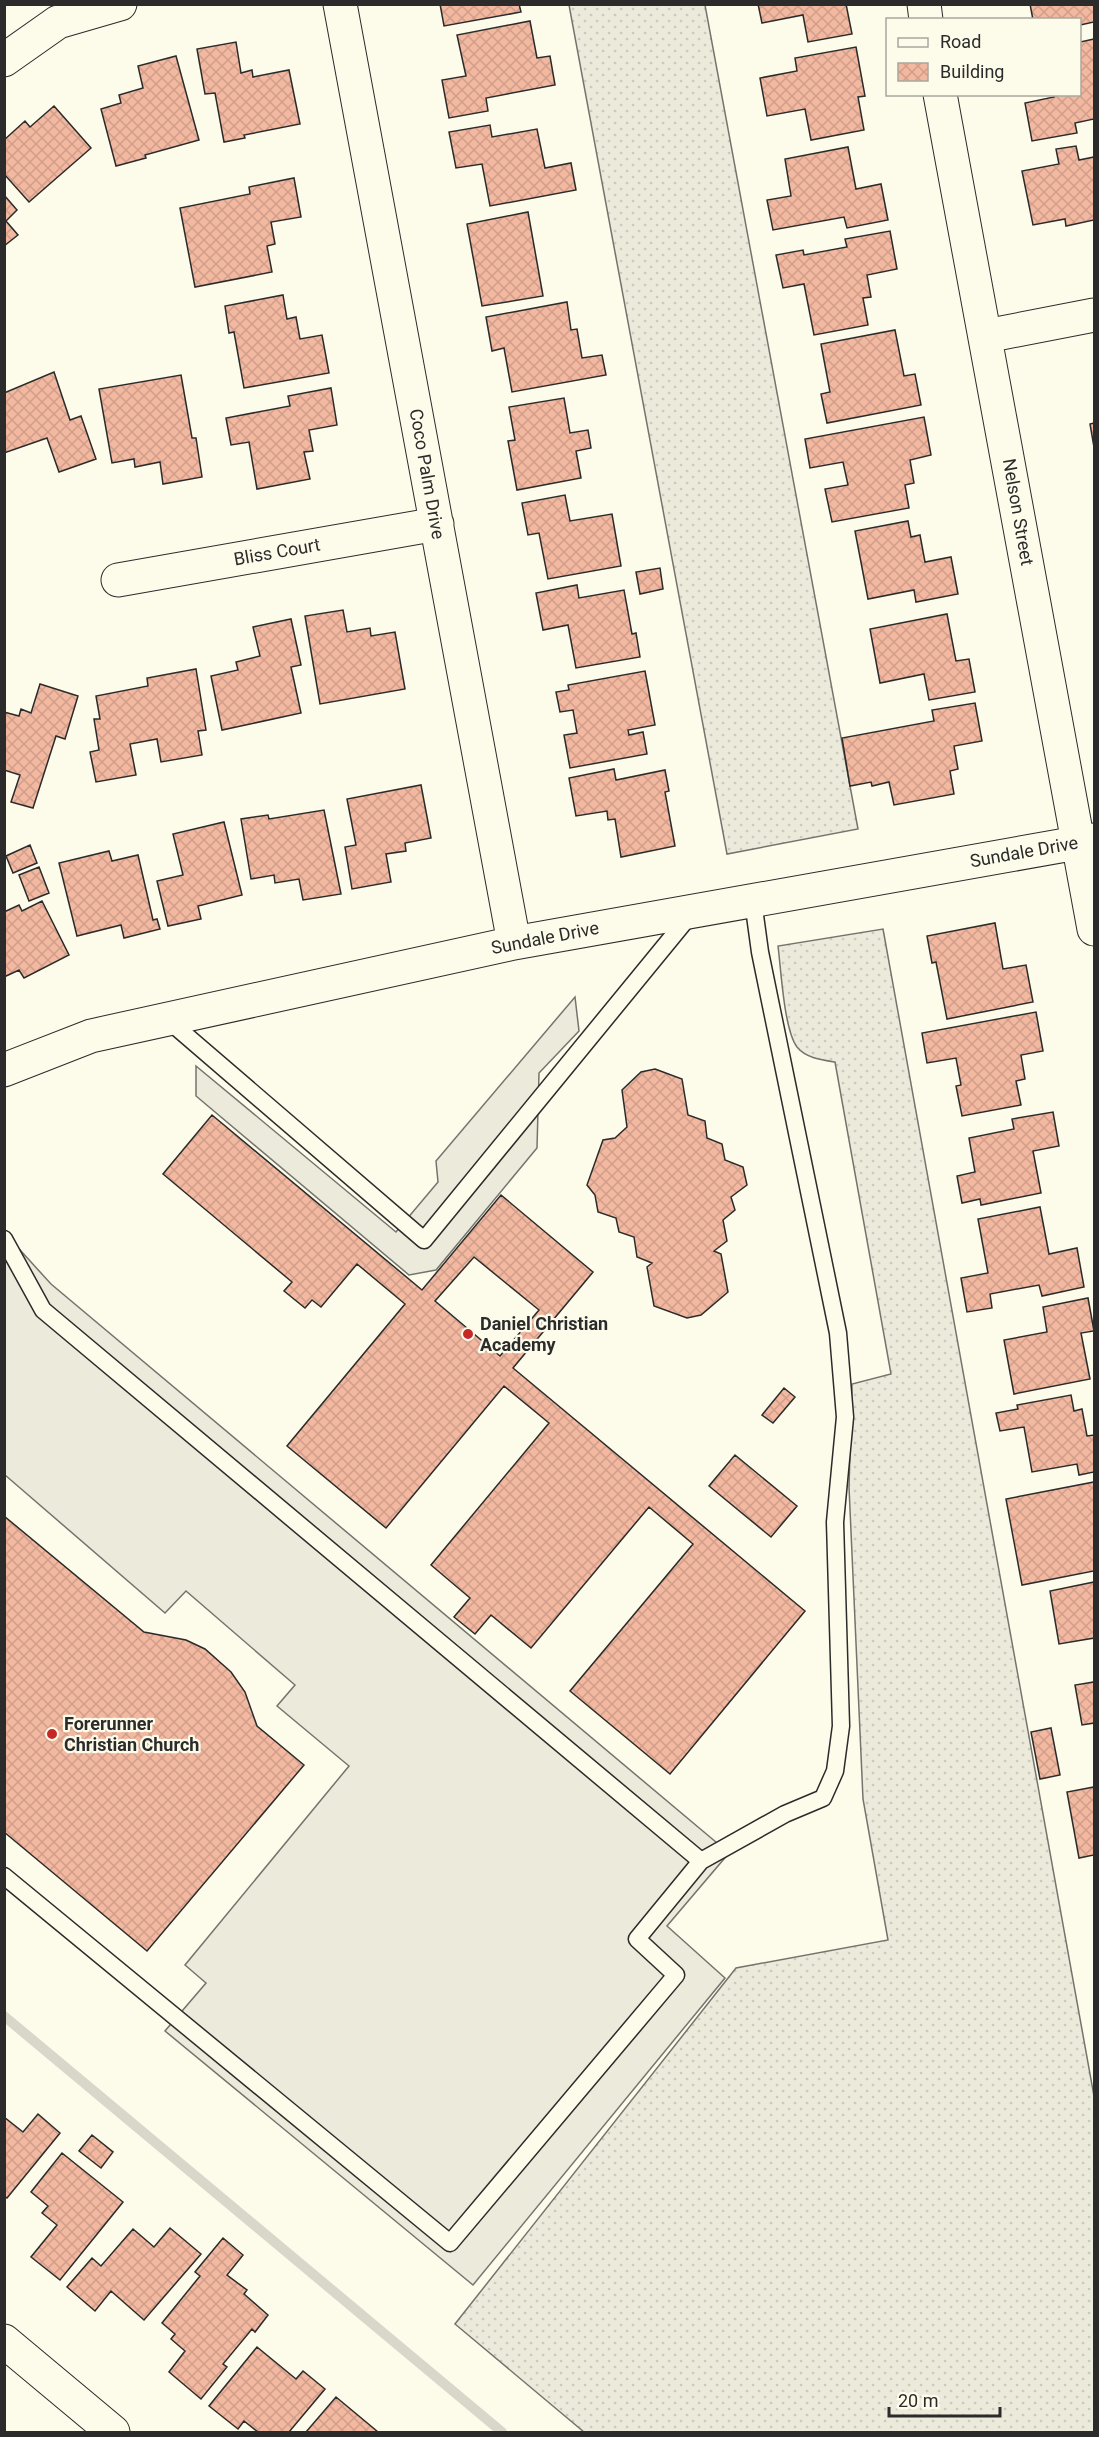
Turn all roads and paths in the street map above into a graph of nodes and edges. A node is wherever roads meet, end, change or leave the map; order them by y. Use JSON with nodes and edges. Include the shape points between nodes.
{"nodes":[{"id":1,"x":120,"y":4,"type":"edge"},
{"id":2,"x":340,"y":4,"type":"edge"},
{"id":3,"x":4,"y":60,"type":"edge"},
{"id":4,"x":940,"y":96,"type":"edge"},
{"id":5,"x":1095,"y":315,"type":"edge"},
{"id":6,"x":986,"y":336,"type":"junction"},
{"id":7,"x":436,"y":525,"type":"junction"},
{"id":8,"x":118,"y":580,"type":"dead end"},
{"id":9,"x":1087,"y":841,"type":"edge"},
{"id":10,"x":753,"y":901,"type":"junction"},
{"id":11,"x":693,"y":912,"type":"junction"},
{"id":12,"x":1095,"y":929,"type":"edge"},
{"id":13,"x":514,"y":943,"type":"junction"},
{"id":14,"x":168,"y":1020,"type":"junction"},
{"id":15,"x":4,"y":1070,"type":"edge"},
{"id":16,"x":6,"y":1247,"type":"edge"},
{"id":17,"x":701,"y":1861,"type":"junction"},
{"id":18,"x":4,"y":1876,"type":"edge"},
{"id":19,"x":4,"y":2341,"type":"edge"},
{"id":20,"x":113,"y":2433,"type":"edge"}],
"edges":[{"from":1,"to":3,"type":"street","via":[[58,22]]},
{"from":2,"to":7,"type":"street","name":"Coco Palm Drive"},
{"from":4,"to":6,"type":"street","name":"Nelson Street"},
{"from":5,"to":6,"type":"street"},
{"from":6,"to":9,"type":"street","name":"Nelson Street"},
{"from":7,"to":8,"type":"street","name":"Bliss Court"},
{"from":7,"to":13,"type":"street","name":"Coco Palm Drive"},
{"from":9,"to":10,"type":"street","name":"Sundale Drive"},
{"from":9,"to":12,"type":"street","name":"Nelson Street"},
{"from":10,"to":11,"type":"street","name":"Sundale Drive"},
{"from":10,"to":17,"type":"lane","via":[[838,1333],[845,1417],[835,1522],[841,1726],[835,1771],[823,1798],[784,1814]]},
{"from":11,"to":13,"type":"street","name":"Sundale Drive"},
{"from":11,"to":14,"type":"lane","via":[[424,1239]]},
{"from":13,"to":14,"type":"street","name":"Sundale Drive"},
{"from":14,"to":15,"type":"street","name":"Sundale Drive","via":[[91,1036]]},
{"from":16,"to":17,"type":"lane","via":[[43,1310]]},
{"from":17,"to":18,"type":"lane","via":[[636,1939],[676,1975],[450,2243]]},
{"from":19,"to":20,"type":"street"}]}
